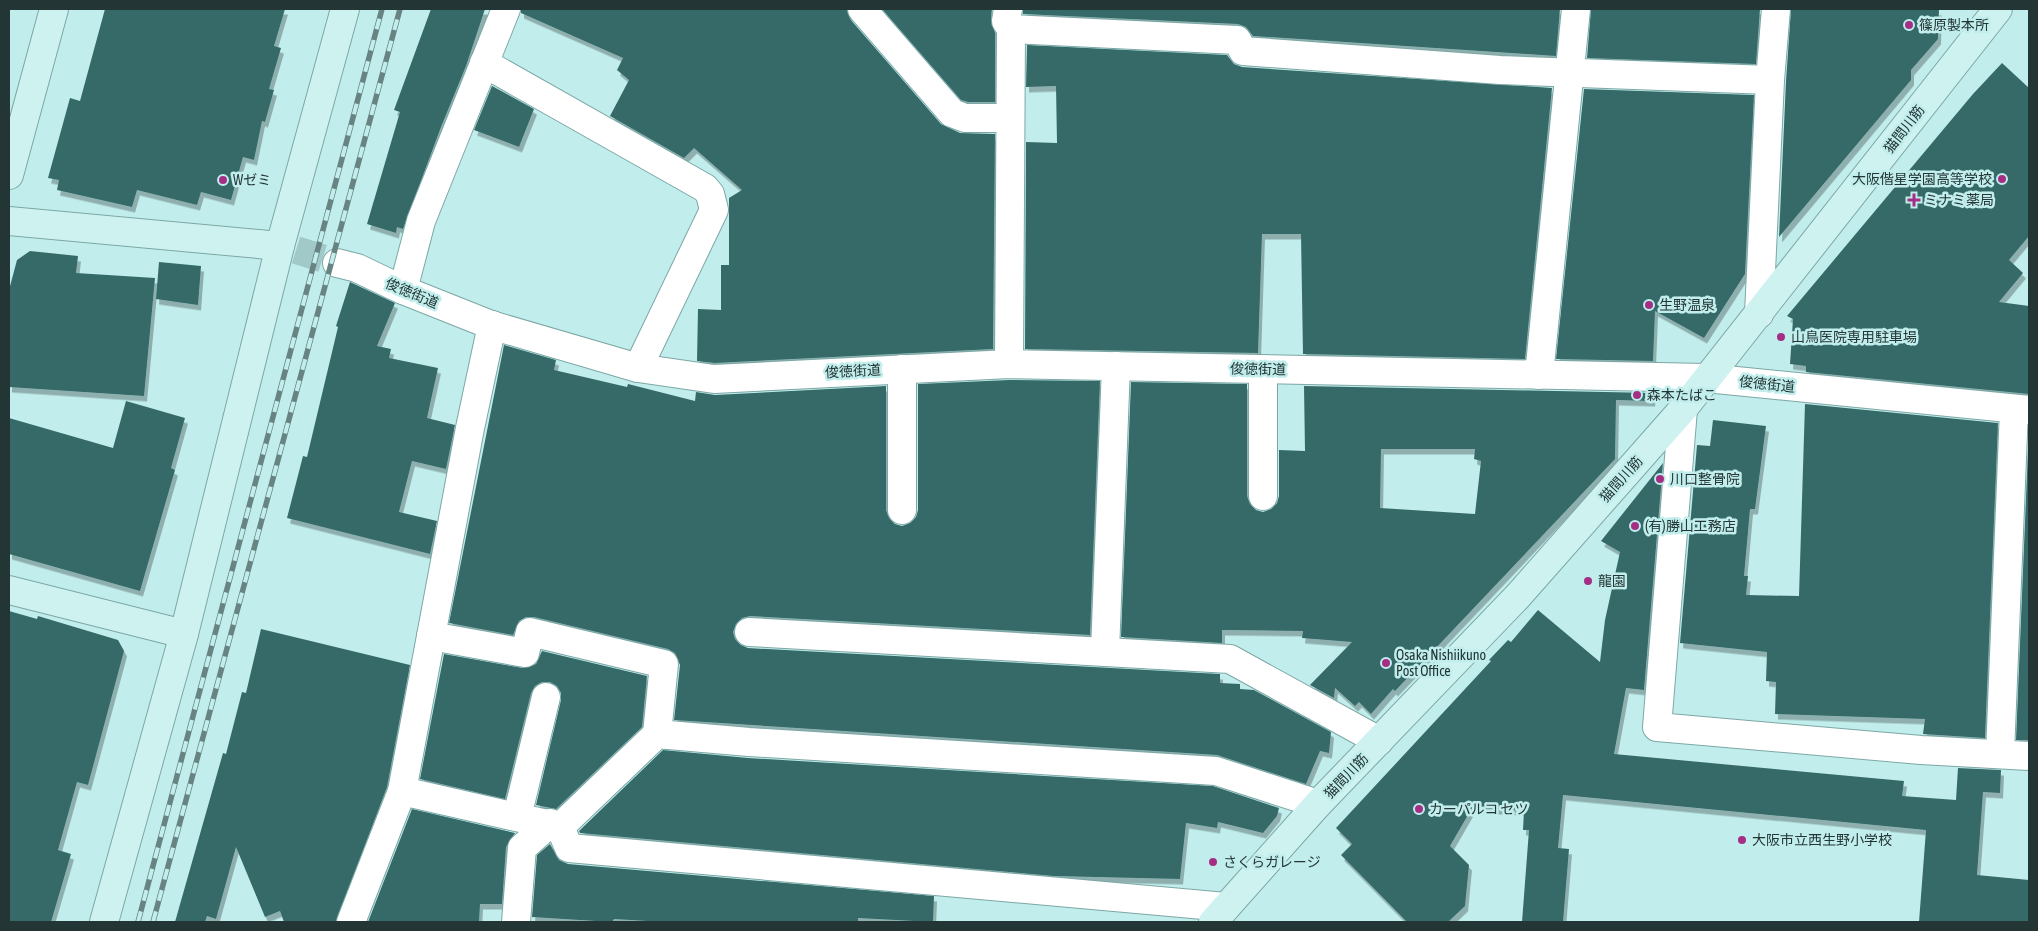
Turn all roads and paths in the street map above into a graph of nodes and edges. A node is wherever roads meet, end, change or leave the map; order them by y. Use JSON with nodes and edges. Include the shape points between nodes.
{"nodes":[{"id":1,"x":54,"y":9,"type":"edge"},
{"id":2,"x":345,"y":9,"type":"edge"},
{"id":3,"x":506,"y":9,"type":"edge"},
{"id":4,"x":862,"y":9,"type":"edge"},
{"id":5,"x":1576,"y":9,"type":"edge"},
{"id":6,"x":1776,"y":9,"type":"edge"},
{"id":7,"x":1998,"y":9,"type":"edge"},
{"id":8,"x":1009,"y":19,"type":"edge"},
{"id":9,"x":484,"y":63,"type":"junction"},
{"id":10,"x":1571,"y":72,"type":"junction"},
{"id":11,"x":1770,"y":80,"type":"junction"},
{"id":12,"x":1010,"y":118,"type":"junction"},
{"id":13,"x":9,"y":175,"type":"edge"},
{"id":14,"x":9,"y":222,"type":"edge"},
{"id":15,"x":288,"y":248,"type":"junction"},
{"id":16,"x":338,"y":263,"type":"tunnel mouth"},
{"id":17,"x":403,"y":290,"type":"junction"},
{"id":18,"x":1759,"y":314,"type":"junction"},
{"id":19,"x":490,"y":324,"type":"junction"},
{"id":20,"x":1009,"y":364,"type":"junction"},
{"id":21,"x":1116,"y":366,"type":"junction"},
{"id":22,"x":638,"y":368,"type":"junction"},
{"id":23,"x":902,"y":369,"type":"junction"},
{"id":24,"x":1263,"y":369,"type":"junction"},
{"id":25,"x":1539,"y":375,"type":"junction"},
{"id":26,"x":1706,"y":378,"type":"junction"},
{"id":27,"x":1684,"y":409,"type":"junction"},
{"id":28,"x":2021,"y":409,"type":"edge"},
{"id":29,"x":1263,"y":496,"type":"dead end"},
{"id":30,"x":902,"y":510,"type":"dead end"},
{"id":31,"x":9,"y":590,"type":"edge"},
{"id":32,"x":749,"y":632,"type":"dead end"},
{"id":33,"x":184,"y":634,"type":"junction"},
{"id":34,"x":431,"y":636,"type":"junction"},
{"id":35,"x":1105,"y":652,"type":"junction"},
{"id":36,"x":546,"y":697,"type":"dead end"},
{"id":37,"x":657,"y":734,"type":"junction"},
{"id":38,"x":1378,"y":741,"type":"junction"},
{"id":39,"x":2000,"y":754,"type":"junction"},
{"id":40,"x":2029,"y":756,"type":"edge"},
{"id":41,"x":402,"y":791,"type":"junction"},
{"id":42,"x":1318,"y":804,"type":"junction"},
{"id":43,"x":517,"y":816,"type":"junction"},
{"id":44,"x":555,"y":825,"type":"junction"},
{"id":45,"x":1219,"y":915,"type":"edge"},
{"id":46,"x":104,"y":922,"type":"edge"},
{"id":47,"x":351,"y":922,"type":"edge"},
{"id":48,"x":516,"y":922,"type":"edge"}],
"edges":[{"from":1,"to":13,"type":"street"},
{"from":2,"to":15,"type":"street"},
{"from":3,"to":9,"type":"street"},
{"from":4,"to":12,"type":"street","via":[[952,113],[965,118]]},
{"from":5,"to":10,"type":"street"},
{"from":6,"to":11,"type":"street"},
{"from":7,"to":18,"type":"street","name":"猫間川筋"},
{"from":8,"to":10,"type":"street","via":[[1237,40],[1243,51],[1500,70]]},
{"from":8,"to":12,"type":"street"},
{"from":9,"to":17,"type":"street","via":[[421,221]]},
{"from":9,"to":22,"type":"street","via":[[705,188],[710,194],[714,210]]},
{"from":10,"to":11,"type":"street"},
{"from":10,"to":25,"type":"street"},
{"from":11,"to":18,"type":"street"},
{"from":12,"to":20,"type":"street"},
{"from":14,"to":15,"type":"street"},
{"from":15,"to":33,"type":"street"},
{"from":16,"to":17,"type":"street","name":"俊徳街道","via":[[357,268]]},
{"from":17,"to":19,"type":"street","name":"俊徳街道"},
{"from":18,"to":26,"type":"street","name":"猫間川筋"},
{"from":19,"to":22,"type":"street","name":"俊徳街道"},
{"from":19,"to":34,"type":"street"},
{"from":20,"to":21,"type":"street","name":"俊徳街道"},
{"from":20,"to":23,"type":"street","name":"俊徳街道"},
{"from":21,"to":24,"type":"street","name":"俊徳街道"},
{"from":21,"to":35,"type":"street"},
{"from":22,"to":23,"type":"street","name":"俊徳街道","via":[[714,379]]},
{"from":23,"to":30,"type":"street"},
{"from":24,"to":25,"type":"street","name":"俊徳街道"},
{"from":24,"to":29,"type":"street"},
{"from":25,"to":26,"type":"street","name":"俊徳街道"},
{"from":26,"to":27,"type":"street","name":"猫間川筋"},
{"from":26,"to":28,"type":"street","name":"俊徳街道"},
{"from":27,"to":38,"type":"street","name":"猫間川筋","via":[[1518,596]]},
{"from":27,"to":39,"type":"street","via":[[1657,727]]},
{"from":28,"to":39,"type":"street"},
{"from":31,"to":33,"type":"street"},
{"from":32,"to":35,"type":"street"},
{"from":33,"to":46,"type":"street"},
{"from":34,"to":37,"type":"street","via":[[525,654],[530,632],[664,664]]},
{"from":34,"to":41,"type":"street"},
{"from":35,"to":38,"type":"street","via":[[1230,659]]},
{"from":36,"to":43,"type":"street"},
{"from":37,"to":42,"type":"street","via":[[1216,770]]},
{"from":37,"to":44,"type":"street"},
{"from":38,"to":42,"type":"street","name":"猫間川筋"},
{"from":39,"to":40,"type":"street"},
{"from":41,"to":43,"type":"street"},
{"from":41,"to":47,"type":"street"},
{"from":42,"to":45,"type":"street","name":"猫間川筋"},
{"from":43,"to":44,"type":"street"},
{"from":44,"to":45,"type":"street","via":[[570,848]]},
{"from":44,"to":48,"type":"street","via":[[522,848]]}]}
